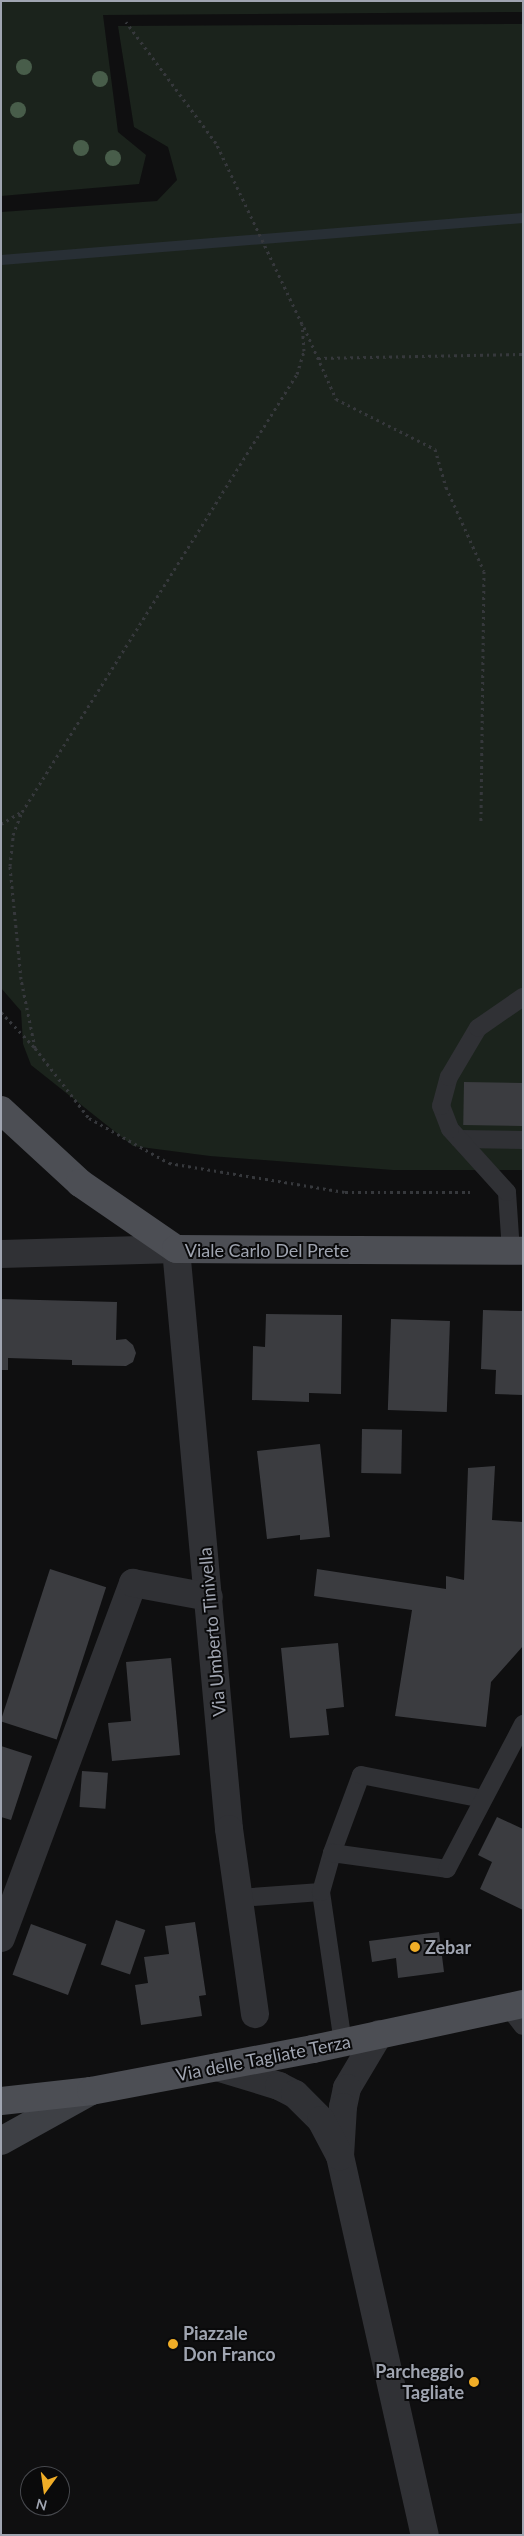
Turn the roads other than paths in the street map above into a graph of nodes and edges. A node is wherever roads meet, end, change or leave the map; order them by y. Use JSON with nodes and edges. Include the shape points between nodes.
{"nodes":[{"id":1,"x":523,"y":997,"type":"edge"},
{"id":2,"x":1,"y":1110,"type":"edge"},
{"id":3,"x":460,"y":1139,"type":"junction"},
{"id":4,"x":523,"y":1140,"type":"edge"},
{"id":5,"x":176,"y":1250,"type":"junction"},
{"id":6,"x":517,"y":1251,"type":"edge"},
{"id":7,"x":1,"y":1254,"type":"edge"},
{"id":8,"x":209,"y":1596,"type":"junction"},
{"id":9,"x":523,"y":1724,"type":"edge"},
{"id":10,"x":483,"y":1799,"type":"junction"},
{"id":11,"x":332,"y":1853,"type":"junction"},
{"id":12,"x":321,"y":1892,"type":"junction"},
{"id":13,"x":238,"y":1898,"type":"junction"},
{"id":14,"x":1,"y":1938,"type":"edge"},
{"id":15,"x":518,"y":2012,"type":"edge"},
{"id":16,"x":255,"y":2014,"type":"dead end"},
{"id":17,"x":379,"y":2034,"type":"junction"},
{"id":18,"x":343,"y":2043,"type":"junction"},
{"id":19,"x":217,"y":2067,"type":"junction"},
{"id":20,"x":91,"y":2091,"type":"junction"},
{"id":21,"x":1,"y":2101,"type":"edge"},
{"id":22,"x":1,"y":2140,"type":"edge"},
{"id":23,"x":340,"y":2156,"type":"junction"},
{"id":24,"x":425,"y":2535,"type":"edge"}],
"edges":[{"from":1,"to":3,"type":"lane","via":[[478,1028],[449,1077],[441,1106],[450,1130]]},
{"from":2,"to":5,"type":"main road","name":"Viale Carlo Del Prete","via":[[80,1183]]},
{"from":3,"to":4,"type":"lane"},
{"from":3,"to":6,"type":"lane","via":[[507,1192]]},
{"from":5,"to":6,"type":"main road","name":"Viale Carlo Del Prete"},
{"from":5,"to":7,"type":"street"},
{"from":5,"to":8,"type":"street","name":"Via Umberto Tinivella"},
{"from":8,"to":13,"type":"street","name":"Via Umberto Tinivella"},
{"from":8,"to":14,"type":"street","via":[[133,1583]]},
{"from":9,"to":10,"type":"lane"},
{"from":10,"to":11,"type":"lane","via":[[447,1870]]},
{"from":10,"to":11,"type":"lane","via":[[360,1775]]},
{"from":11,"to":12,"type":"lane"},
{"from":12,"to":13,"type":"lane"},
{"from":12,"to":18,"type":"lane"},
{"from":13,"to":16,"type":"street","name":"Via Umberto Tinivella"},
{"from":15,"to":17,"type":"main road","name":"Via delle Tagliate Terza"},
{"from":17,"to":18,"type":"main road","name":"Via delle Tagliate Terza"},
{"from":17,"to":23,"type":"street","via":[[347,2088]]},
{"from":18,"to":19,"type":"main road","name":"Via delle Tagliate Terza"},
{"from":19,"to":20,"type":"main road","name":"Via delle Tagliate Terza"},
{"from":19,"to":23,"type":"street","via":[[295,2094],[321,2120]]},
{"from":20,"to":21,"type":"main road","name":"Via delle Tagliate Terza"},
{"from":20,"to":22,"type":"main road"},
{"from":23,"to":24,"type":"street"}]}
